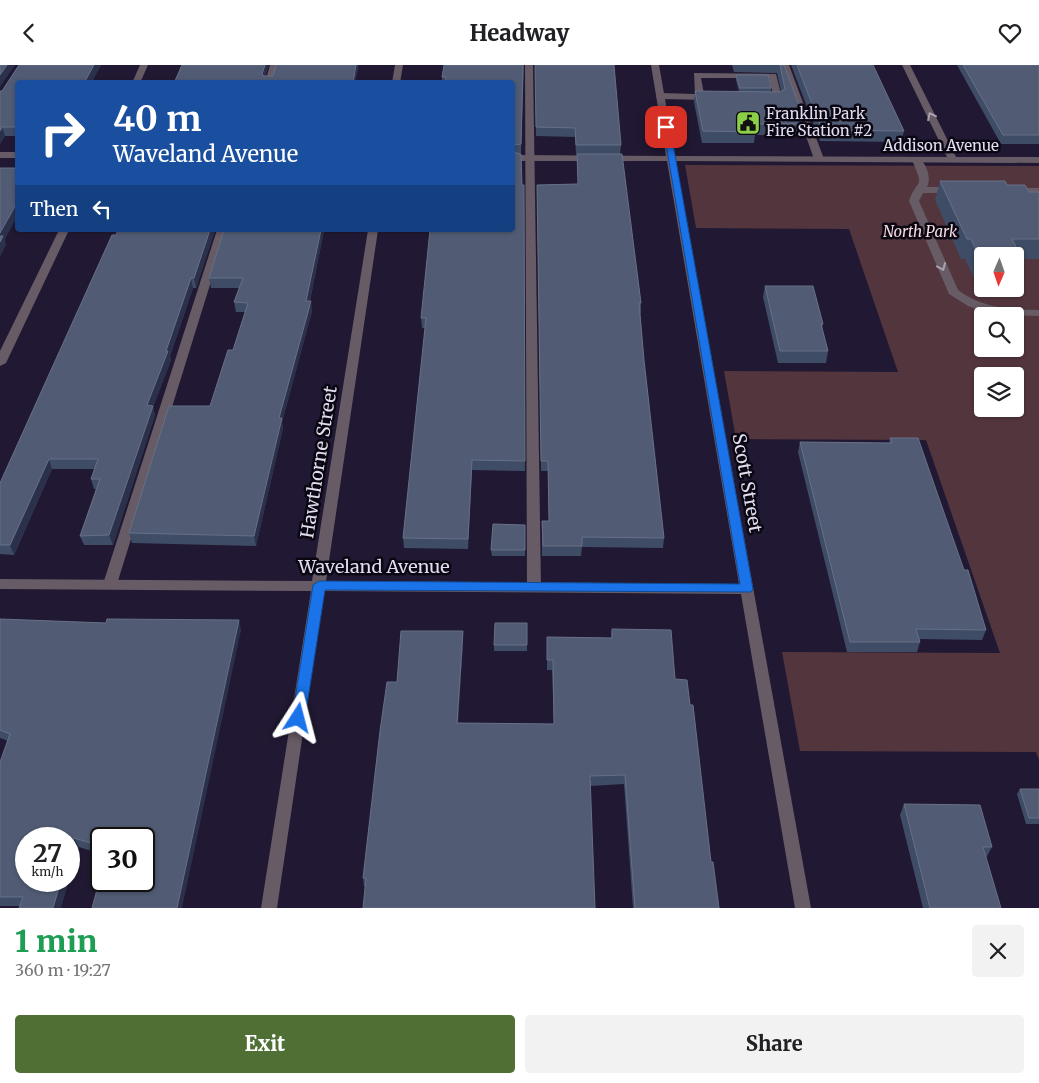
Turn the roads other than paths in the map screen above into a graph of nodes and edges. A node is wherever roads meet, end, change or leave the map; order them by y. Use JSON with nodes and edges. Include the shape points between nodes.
{"nodes":[{"id":1,"x":144,"y":65,"type":"edge"},
{"id":2,"x":274,"y":65,"type":"edge"},
{"id":3,"x":399,"y":65,"type":"edge"},
{"id":4,"x":529,"y":65,"type":"edge"},
{"id":5,"x":655,"y":65,"type":"edge"},
{"id":6,"x":785,"y":65,"type":"edge"},
{"id":7,"x":906,"y":65,"type":"edge"},
{"id":8,"x":137,"y":80,"type":"edge"},
{"id":9,"x":270,"y":80,"type":"edge"},
{"id":10,"x":396,"y":80,"type":"edge"},
{"id":11,"x":660,"y":96,"type":"junction"},
{"id":12,"x":700,"y":97,"type":"junction"},
{"id":13,"x":719,"y":97,"type":"edge"},
{"id":14,"x":759,"y":98,"type":"edge"},
{"id":15,"x":0,"y":155,"type":"edge"},
{"id":16,"x":15,"y":155,"type":"edge"},
{"id":17,"x":515,"y":158,"type":"edge"},
{"id":18,"x":530,"y":158,"type":"junction"},
{"id":19,"x":671,"y":159,"type":"junction"},
{"id":20,"x":819,"y":159,"type":"junction"},
{"id":21,"x":917,"y":160,"type":"junction"},
{"id":22,"x":953,"y":160,"type":"junction"},
{"id":23,"x":1039,"y":161,"type":"edge"},
{"id":24,"x":920,"y":190,"type":"junction"},
{"id":25,"x":969,"y":191,"type":"edge"},
{"id":26,"x":999,"y":191,"type":"edge"},
{"id":27,"x":1039,"y":191,"type":"edge"},
{"id":28,"x":63,"y":232,"type":"edge"},
{"id":29,"x":221,"y":232,"type":"edge"},
{"id":30,"x":373,"y":232,"type":"edge"},
{"id":31,"x":1039,"y":313,"type":"edge"},
{"id":32,"x":0,"y":363,"type":"edge"},
{"id":33,"x":0,"y":584,"type":"edge"},
{"id":34,"x":110,"y":584,"type":"junction"},
{"id":35,"x":319,"y":585,"type":"junction"},
{"id":36,"x":534,"y":587,"type":"junction"},
{"id":37,"x":747,"y":589,"type":"junction"},
{"id":38,"x":269,"y":908,"type":"edge"},
{"id":39,"x":803,"y":908,"type":"edge"}],
"edges":[{"from":1,"to":8,"type":"street"},
{"from":2,"to":9,"type":"street"},
{"from":3,"to":10,"type":"street"},
{"from":4,"to":18,"type":"street"},
{"from":5,"to":11,"type":"street","name":"Scott Street"},
{"from":6,"to":20,"type":"street"},
{"from":22,"to":7,"type":"street","one_way":true},
{"from":11,"to":12,"type":"street"},
{"from":11,"to":19,"type":"street","name":"Scott Street"},
{"from":12,"to":13,"type":"street"},
{"from":12,"to":14,"type":"street","via":[[697,75],[773,76],[778,98]]},
{"from":15,"to":16,"type":"street"},
{"from":17,"to":18,"type":"street","name":"Addison Avenue"},
{"from":18,"to":19,"type":"street","name":"Addison Avenue"},
{"from":18,"to":36,"type":"street"},
{"from":19,"to":20,"type":"street","name":"Addison Avenue"},
{"from":19,"to":37,"type":"street","name":"Scott Street"},
{"from":20,"to":21,"type":"street","name":"Addison Avenue"},
{"from":21,"to":22,"type":"street","name":"Addison Avenue"},
{"from":21,"to":24,"type":"street","via":[[925,179]]},
{"from":22,"to":23,"type":"street","name":"Addison Avenue"},
{"from":24,"to":25,"type":"street"},
{"from":24,"to":31,"type":"street","one_way":true,"via":[[914,201],[954,292],[961,299],[989,309]]},
{"from":26,"to":27,"type":"street"},
{"from":28,"to":32,"type":"street"},
{"from":29,"to":34,"type":"street"},
{"from":30,"to":35,"type":"street","name":"Hawthorne Street"},
{"from":33,"to":34,"type":"street","name":"Waveland Avenue"},
{"from":34,"to":35,"type":"street","name":"Waveland Avenue"},
{"from":35,"to":36,"type":"street","name":"Waveland Avenue"},
{"from":35,"to":38,"type":"street","name":"Hawthorne Street"},
{"from":36,"to":37,"type":"street","name":"Waveland Avenue"},
{"from":37,"to":39,"type":"street","name":"Scott Street"}]}
